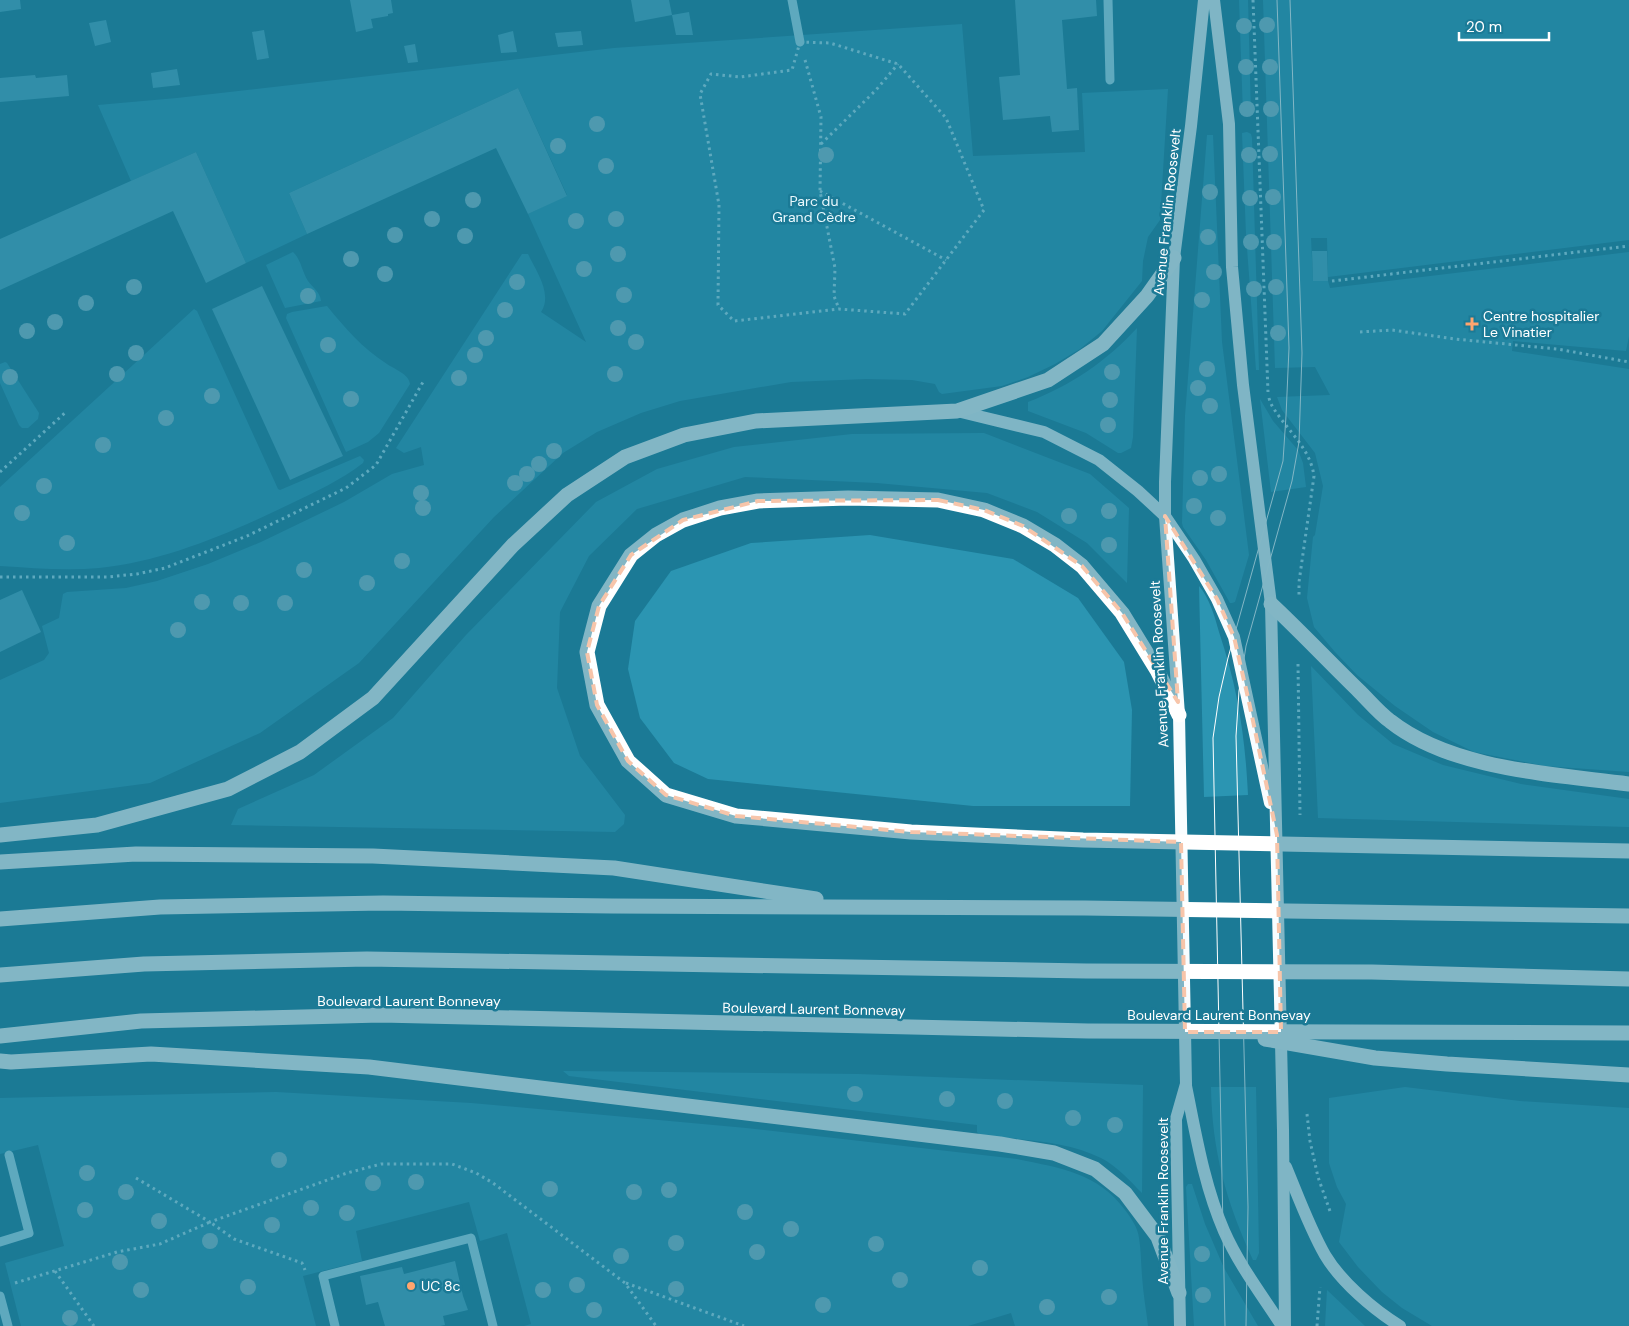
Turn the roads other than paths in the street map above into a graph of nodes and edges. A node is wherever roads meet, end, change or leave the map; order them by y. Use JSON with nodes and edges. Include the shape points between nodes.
{"nodes":[{"id":1,"x":792,"y":0,"type":"edge"},
{"id":2,"x":1108,"y":0,"type":"edge"},
{"id":3,"x":1204,"y":0,"type":"edge"},
{"id":4,"x":1214,"y":0,"type":"edge"},
{"id":5,"x":800,"y":42,"type":"road end"},
{"id":6,"x":1110,"y":80,"type":"dead end"},
{"id":7,"x":1174,"y":258,"type":"junction"},
{"id":8,"x":957,"y":411,"type":"junction"},
{"id":9,"x":1165,"y":516,"type":"junction"},
{"id":10,"x":1271,"y":604,"type":"junction"},
{"id":11,"x":1179,"y":715,"type":"junction"},
{"id":12,"x":1629,"y":784,"type":"edge"},
{"id":13,"x":0,"y":835,"type":"edge"},
{"id":14,"x":1277,"y":835,"type":"junction"},
{"id":15,"x":1629,"y":851,"type":"edge"},
{"id":16,"x":0,"y":862,"type":"edge"},
{"id":17,"x":865,"y":906,"type":"junction"},
{"id":18,"x":1629,"y":916,"type":"edge"},
{"id":19,"x":0,"y":919,"type":"edge"},
{"id":20,"x":0,"y":975,"type":"edge"},
{"id":21,"x":1629,"y":979,"type":"edge"},
{"id":22,"x":1229,"y":1032,"type":"junction"},
{"id":23,"x":1629,"y":1033,"type":"edge"},
{"id":24,"x":0,"y":1036,"type":"edge"},
{"id":25,"x":0,"y":1061,"type":"edge"},
{"id":26,"x":1629,"y":1075,"type":"edge"},
{"id":27,"x":1186,"y":1084,"type":"junction"},
{"id":28,"x":9,"y":1155,"type":"dead end"},
{"id":29,"x":1283,"y":1162,"type":"junction"},
{"id":30,"x":0,"y":1242,"type":"edge"},
{"id":31,"x":1179,"y":1292,"type":"junction"},
{"id":32,"x":0,"y":1296,"type":"edge"},
{"id":33,"x":8,"y":1326,"type":"edge"},
{"id":34,"x":335,"y":1326,"type":"edge"},
{"id":35,"x":494,"y":1326,"type":"edge"},
{"id":36,"x":1180,"y":1326,"type":"edge"},
{"id":37,"x":1283,"y":1326,"type":"edge"},
{"id":38,"x":1400,"y":1326,"type":"edge"}],
"edges":[{"from":1,"to":5,"type":"street"},
{"from":2,"to":6,"type":"street"},
{"from":3,"to":7,"type":"main road","name":"Avenue Franklin Roosevelt"},
{"from":4,"to":10,"type":"main road","via":[[1229,124],[1232,267],[1242,385]]},
{"from":7,"to":8,"type":"highway","via":[[1147,296],[1103,344],[1048,380]]},
{"from":7,"to":9,"type":"main road","name":"Avenue Franklin Roosevelt"},
{"from":8,"to":9,"type":"main road","via":[[1044,432],[1099,460]]},
{"from":8,"to":13,"type":"highway","via":[[756,421],[684,435],[625,456],[567,495],[513,545],[372,698],[300,752],[228,789],[97,825]]},
{"from":9,"to":11,"type":"main road","name":"Avenue Franklin Roosevelt"},
{"from":9,"to":14,"type":"main road","via":[[1199,567],[1234,637]]},
{"from":10,"to":12,"type":"highway","via":[[1390,721],[1429,745],[1468,759],[1514,768]]},
{"from":10,"to":14,"type":"main road"},
{"from":11,"to":15,"type":"highway","via":[[1157,670],[1122,613],[1082,566],[1024,526],[984,510],[938,500],[758,501],[720,508],[683,520],[656,535],[631,555],[599,606],[588,652],[597,705],[628,762],[666,795],[736,816],[911,832],[1083,840]]},
{"from":11,"to":27,"type":"main road","name":"Avenue Franklin Roosevelt"},
{"from":14,"to":29,"type":"main road"},
{"from":16,"to":17,"type":"highway","via":[[156,854],[372,856],[595,867]]},
{"from":17,"to":18,"type":"highway"},
{"from":17,"to":19,"type":"highway","via":[[383,903],[160,907]]},
{"from":20,"to":21,"type":"highway","via":[[144,964],[367,959],[1086,971],[1372,972]]},
{"from":22,"to":23,"type":"highway","name":"Boulevard Laurent Bonnevay"},
{"from":22,"to":24,"type":"highway","name":"Boulevard Laurent Bonnevay","via":[[1088,1032],[381,1015],[141,1021]]},
{"from":22,"to":26,"type":"highway","via":[[1375,1058]]},
{"from":25,"to":31,"type":"highway","via":[[151,1054],[369,1067],[1054,1153],[1095,1169],[1125,1193],[1158,1237]]},
{"from":27,"to":31,"type":"main road","name":"Avenue Franklin Roosevelt","via":[[1176,1119]]},
{"from":27,"to":37,"type":"main road","via":[[1206,1184],[1224,1232]]},
{"from":28,"to":30,"type":"street","via":[[28,1233]]},
{"from":29,"to":37,"type":"main road"},
{"from":29,"to":38,"type":"main road","via":[[1325,1256],[1350,1286]]},
{"from":31,"to":36,"type":"main road","name":"Avenue Franklin Roosevelt"},
{"from":32,"to":33,"type":"street"},
{"from":34,"to":35,"type":"street","via":[[323,1276],[471,1238]]}]}
